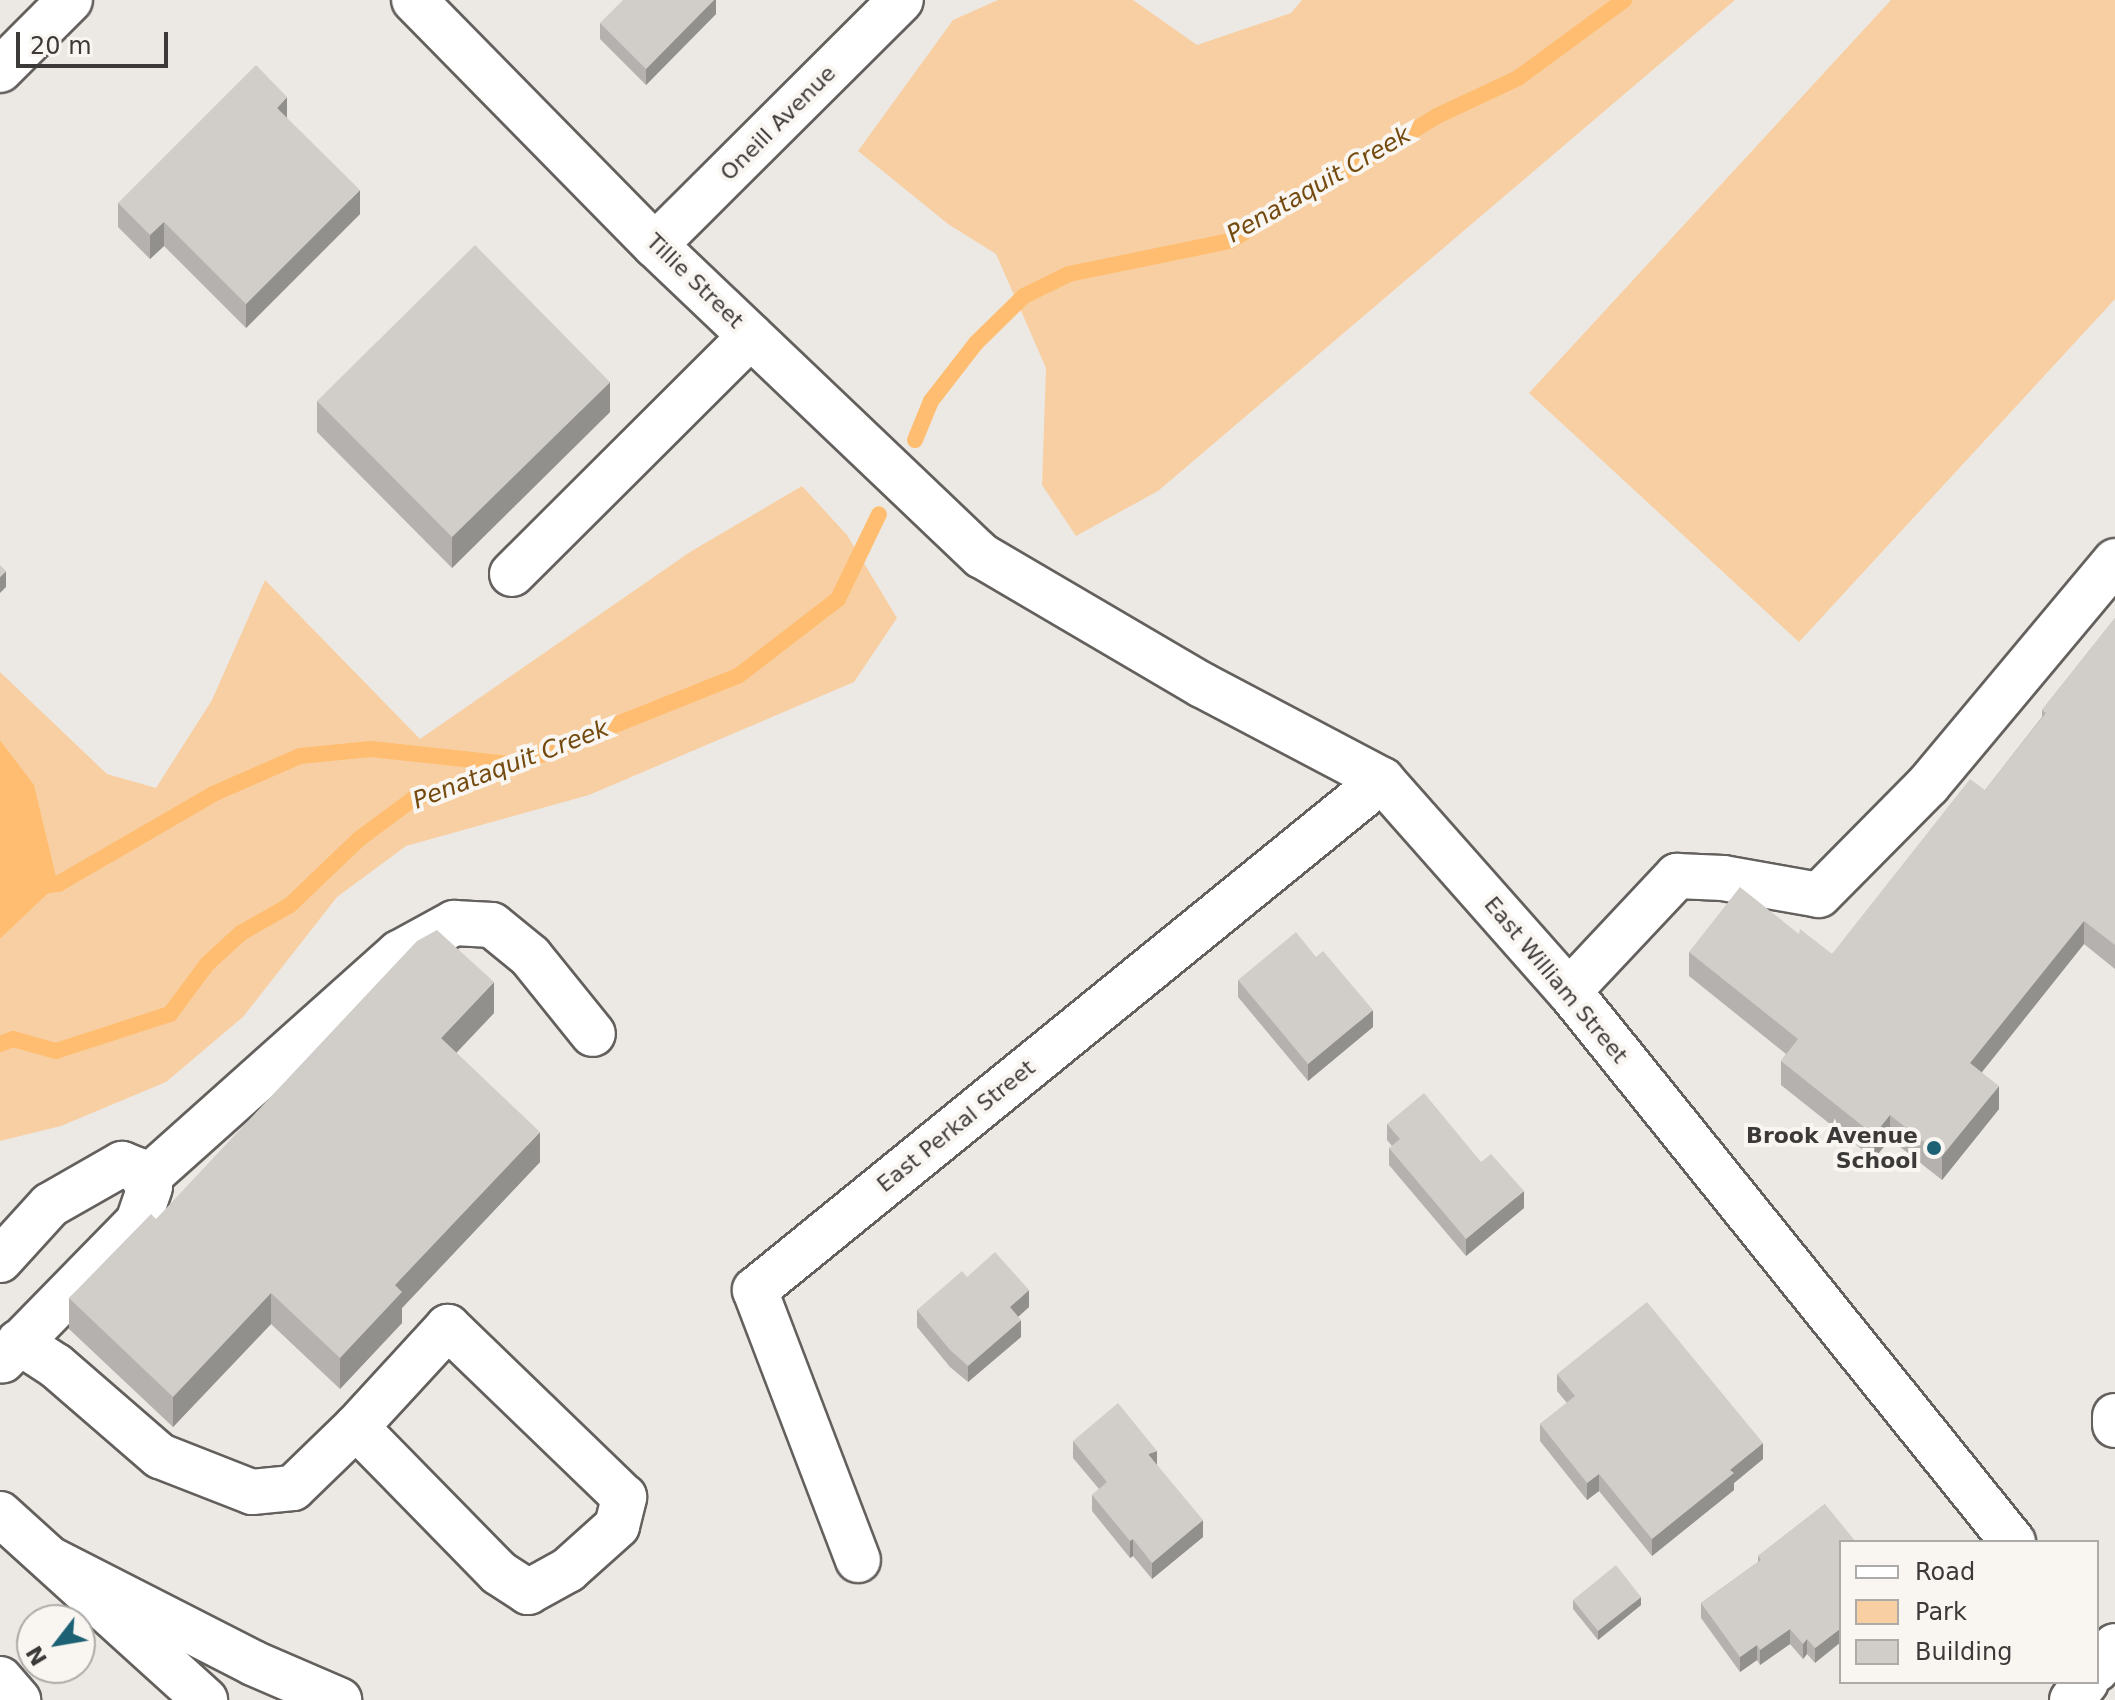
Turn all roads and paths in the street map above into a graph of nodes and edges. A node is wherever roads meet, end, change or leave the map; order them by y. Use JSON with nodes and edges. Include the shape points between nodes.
{"nodes":[{"id":1,"x":70,"y":0,"type":"edge"},
{"id":2,"x":414,"y":0,"type":"edge"},
{"id":3,"x":901,"y":0,"type":"edge"},
{"id":4,"x":0,"y":70,"type":"edge"},
{"id":5,"x":655,"y":245,"type":"junction"},
{"id":6,"x":751,"y":336,"type":"junction"},
{"id":7,"x":982,"y":556,"type":"joint"},
{"id":8,"x":2115,"y":561,"type":"edge"},
{"id":9,"x":512,"y":574,"type":"dead end"},
{"id":10,"x":1382,"y":780,"type":"junction"},
{"id":11,"x":1569,"y":991,"type":"junction"},
{"id":12,"x":593,"y":1034,"type":"dead end"},
{"id":13,"x":145,"y":1180,"type":"junction"},
{"id":14,"x":0,"y":1260,"type":"edge"},
{"id":15,"x":10,"y":1352,"type":"edge"},
{"id":16,"x":2115,"y":1416,"type":"edge"},
{"id":17,"x":2115,"y":1425,"type":"edge"},
{"id":18,"x":356,"y":1427,"type":"junction"},
{"id":19,"x":0,"y":1514,"type":"edge"},
{"id":20,"x":2011,"y":1540,"type":"edge"},
{"id":21,"x":52,"y":1560,"type":"junction"},
{"id":22,"x":858,"y":1560,"type":"dead end"},
{"id":23,"x":2114,"y":1647,"type":"edge"},
{"id":24,"x":2099,"y":1666,"type":"edge"},
{"id":25,"x":0,"y":1679,"type":"edge"},
{"id":26,"x":2084,"y":1684,"type":"edge"},
{"id":27,"x":18,"y":1700,"type":"edge"},
{"id":28,"x":205,"y":1700,"type":"edge"},
{"id":29,"x":339,"y":1700,"type":"edge"},
{"id":30,"x":2072,"y":1700,"type":"edge"}],
"edges":[{"from":1,"to":4,"type":"main road"},
{"from":2,"to":5,"type":"main road","name":"Tillie Street"},
{"from":3,"to":5,"type":"main road","name":"Oneill Avenue"},
{"from":5,"to":6,"type":"main road","name":"Tillie Street"},
{"from":6,"to":7,"type":"main road","name":"Tillie Street"},
{"from":6,"to":9,"type":"main road"},
{"from":7,"to":10,"type":"main road","name":"East William Street","via":[[1202,685]]},
{"from":8,"to":11,"type":"main road","via":[[1928,785],[1819,895],[1723,878],[1677,876]]},
{"from":10,"to":11,"type":"main road","name":"East William Street"},
{"from":10,"to":22,"type":"main road","name":"East Perkal Street","via":[[755,1290]]},
{"from":11,"to":20,"type":"main road","name":"East William Street"},
{"from":12,"to":13,"type":"main road","via":[[530,956],[492,925],[454,923],[399,953]]},
{"from":13,"to":14,"type":"main road","via":[[122,1164],[50,1205]]},
{"from":13,"to":15,"type":"main road","via":[[150,1187],[138,1222]]},
{"from":15,"to":18,"type":"main road","via":[[56,1366],[160,1456],[252,1492],[293,1488]]},
{"from":16,"to":17,"type":"main road"},
{"from":18,"to":18,"type":"main road","via":[[499,1573],[528,1592],[568,1570],[617,1526],[624,1497],[448,1327]]},
{"from":19,"to":21,"type":"main road"},
{"from":21,"to":28,"type":"main road"},
{"from":21,"to":29,"type":"main road","via":[[253,1663]]},
{"from":23,"to":24,"type":"main road"},
{"from":25,"to":27,"type":"main road"},
{"from":26,"to":30,"type":"main road"}]}
